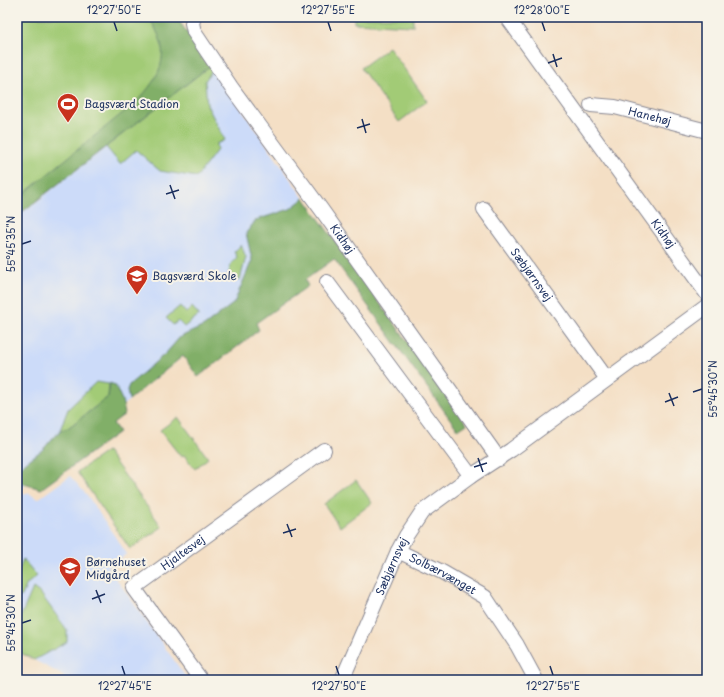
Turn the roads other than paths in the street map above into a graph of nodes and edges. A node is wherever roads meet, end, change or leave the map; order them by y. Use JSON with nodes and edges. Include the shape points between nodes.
{"nodes":[{"id":1,"x":194,"y":17,"type":"edge"},
{"id":2,"x":507,"y":17,"type":"edge"},
{"id":3,"x":591,"y":105,"type":"dead end"},
{"id":4,"x":707,"y":131,"type":"edge"},
{"id":5,"x":484,"y":209,"type":"dead end"},
{"id":6,"x":327,"y":282,"type":"dead end"},
{"id":7,"x":707,"y":294,"type":"edge"},
{"id":8,"x":707,"y":306,"type":"edge"},
{"id":9,"x":608,"y":379,"type":"junction"},
{"id":10,"x":324,"y":450,"type":"dead end"},
{"id":11,"x":499,"y":458,"type":"junction"},
{"id":12,"x":471,"y":476,"type":"junction"},
{"id":13,"x":398,"y":551,"type":"junction"},
{"id":14,"x":201,"y":680,"type":"edge"},
{"id":15,"x":342,"y":680,"type":"edge"},
{"id":16,"x":536,"y":680,"type":"edge"}],
"edges":[{"from":1,"to":11,"type":"street","name":"Kidhøj","via":[[194,32],[231,87],[321,208]]},
{"from":2,"to":7,"type":"street","name":"Kidhøj"},
{"from":3,"to":4,"type":"street","name":"Hanehøj","via":[[614,107]]},
{"from":5,"to":9,"type":"street","name":"Sæbjørnsvej"},
{"from":6,"to":12,"type":"street"},
{"from":8,"to":9,"type":"street","name":"Sæbjørnsvej"},
{"from":9,"to":11,"type":"street","name":"Sæbjørnsvej"},
{"from":10,"to":14,"type":"street","name":"Hjaltesvej","via":[[134,588]]},
{"from":11,"to":12,"type":"street","name":"Sæbjørnsvej"},
{"from":12,"to":13,"type":"street","name":"Sæbjørnsvej","via":[[422,512]]},
{"from":13,"to":15,"type":"street","name":"Sæbjørnsvej"},
{"from":13,"to":16,"type":"street","name":"Solbærvænget","via":[[442,572],[485,597],[517,645]]}]}
